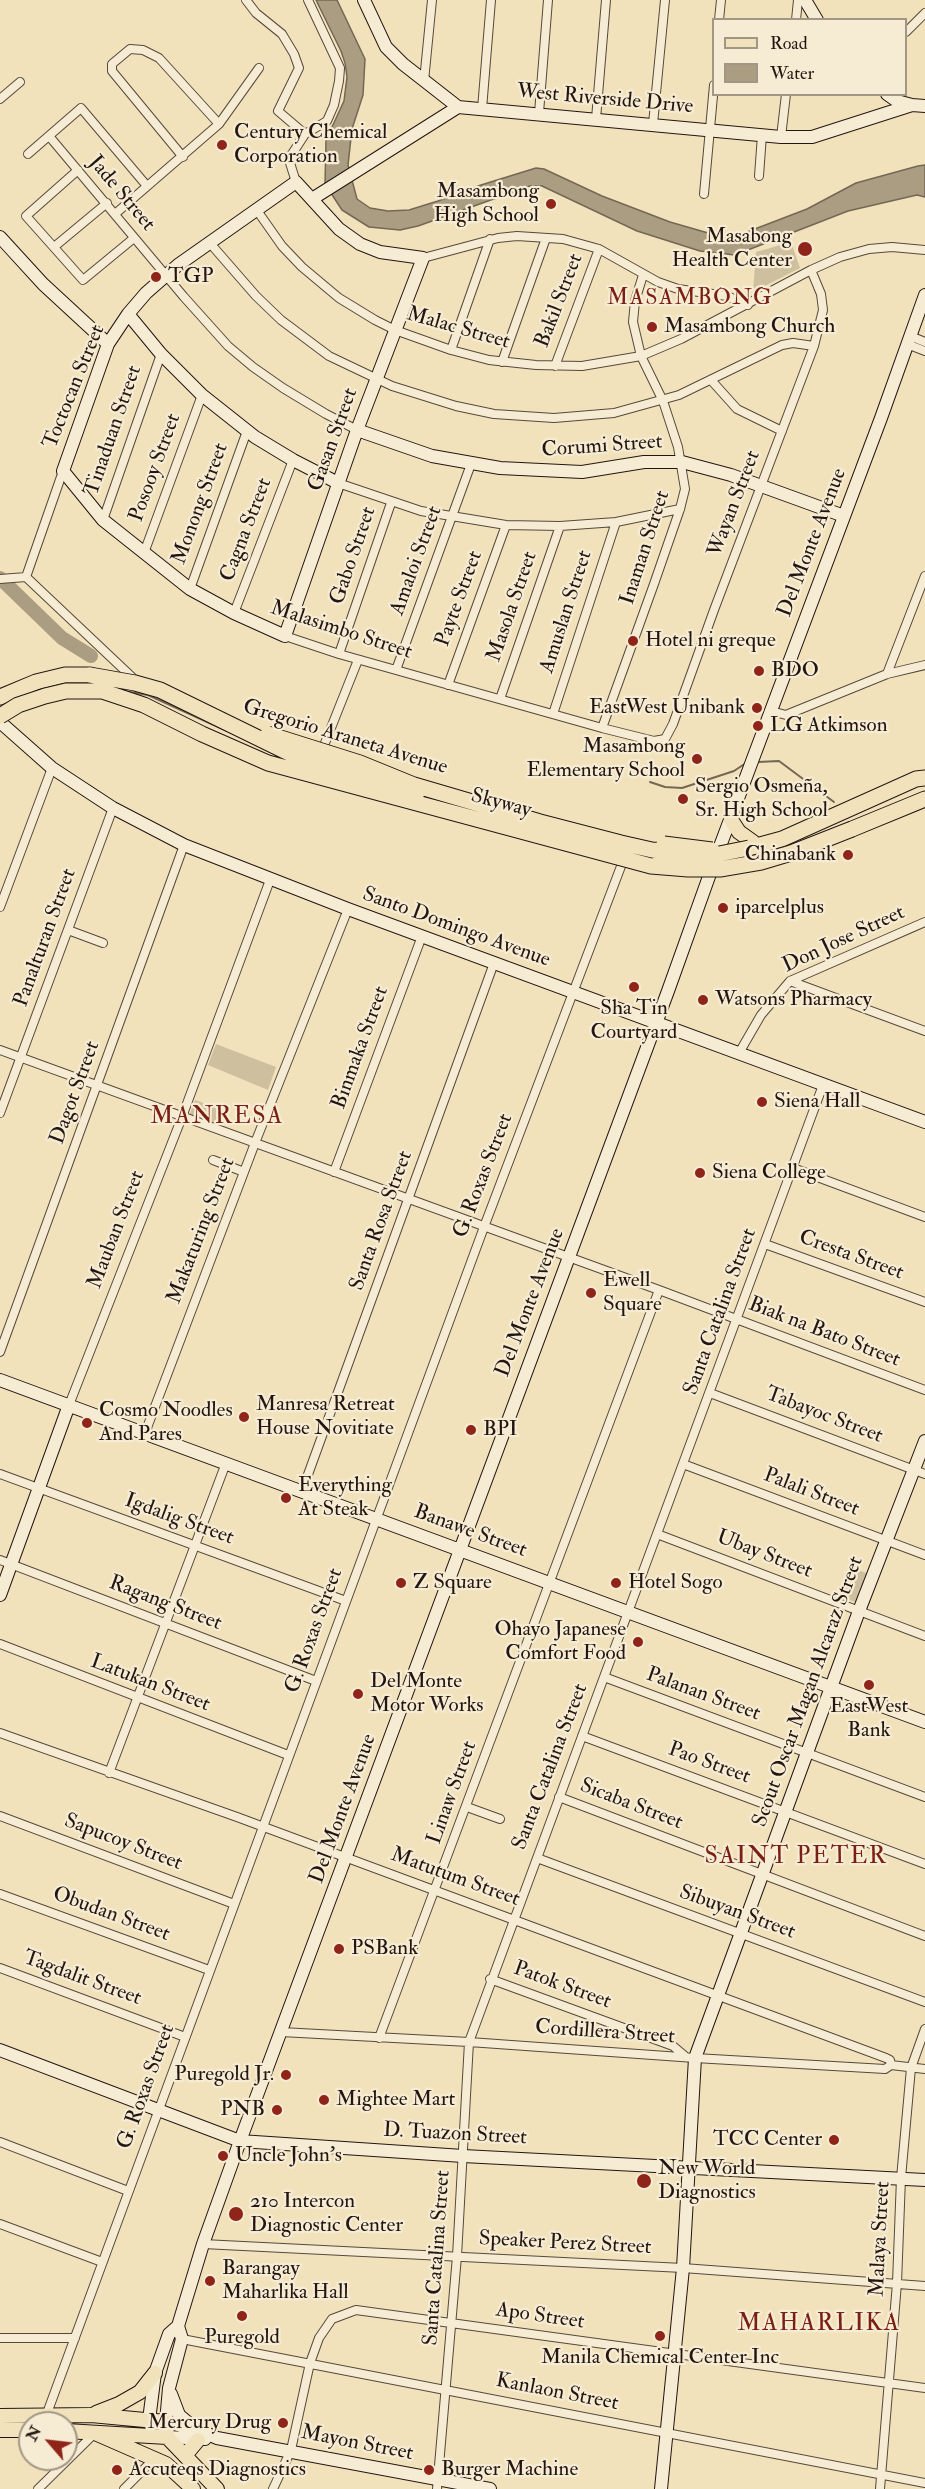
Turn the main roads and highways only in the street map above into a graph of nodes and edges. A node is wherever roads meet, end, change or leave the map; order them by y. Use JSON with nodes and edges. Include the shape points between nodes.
{"nodes":[{"id":1,"x":0,"y":691,"type":"edge"},
{"id":2,"x":0,"y":698,"type":"edge"},
{"id":3,"x":0,"y":716,"type":"edge"},
{"id":4,"x":213,"y":717,"type":"junction"},
{"id":5,"x":0,"y":722,"type":"edge"},
{"id":6,"x":235,"y":749,"type":"junction"},
{"id":7,"x":317,"y":767,"type":"junction"},
{"id":8,"x":925,"y":777,"type":"edge"},
{"id":9,"x":925,"y":798,"type":"edge"},
{"id":10,"x":731,"y":820,"type":"road end"},
{"id":11,"x":751,"y":845,"type":"junction"},
{"id":12,"x":717,"y":851,"type":"junction"},
{"id":13,"x":761,"y":862,"type":"junction"},
{"id":14,"x":678,"y":871,"type":"junction"},
{"id":15,"x":155,"y":2373,"type":"road end"},
{"id":16,"x":91,"y":2415,"type":"junction"},
{"id":17,"x":0,"y":2416,"type":"edge"},
{"id":18,"x":149,"y":2420,"type":"junction"},
{"id":19,"x":0,"y":2430,"type":"edge"},
{"id":20,"x":18,"y":2430,"type":"edge"},
{"id":21,"x":78,"y":2432,"type":"edge"},
{"id":22,"x":94,"y":2433,"type":"junction"},
{"id":23,"x":199,"y":2435,"type":"road end"},
{"id":24,"x":148,"y":2436,"type":"junction"},
{"id":25,"x":167,"y":2437,"type":"junction"},
{"id":26,"x":187,"y":2457,"type":"junction"},
{"id":27,"x":155,"y":2458,"type":"junction"},
{"id":28,"x":193,"y":2489,"type":"edge"},
{"id":29,"x":218,"y":2489,"type":"edge"}],
"edges":[{"from":1,"to":7,"type":"main road","name":"Gregorio Araneta Avenue","via":[[38,674],[106,671],[135,680]]},
{"from":2,"to":4,"type":"highway","name":"Skyway","bridge":true,"via":[[36,682],[65,675],[90,675],[160,690]]},
{"from":3,"to":6,"type":"highway","name":"Skyway","bridge":true,"via":[[45,696],[66,691],[102,691],[144,705]]},
{"from":4,"to":11,"type":"highway","name":"Skyway","bridge":true,"via":[[316,764],[660,859],[709,856]]},
{"from":4,"to":12,"type":"highway","name":"Skyway","bridge":true,"via":[[360,763],[414,785],[621,843],[652,850]]},
{"from":5,"to":7,"type":"main road","name":"Gregorio Araneta Avenue","via":[[49,699],[99,694],[146,704],[231,745]]},
{"from":6,"to":13,"type":"highway","name":"Skyway","bridge":true,"via":[[328,756],[674,851]]},
{"from":6,"to":13,"type":"highway","name":"Skyway","bridge":true,"via":[[268,763],[651,866],[720,869]]},
{"from":7,"to":12,"type":"main road","name":"Gregorio Araneta Avenue","via":[[615,838]]},
{"from":7,"to":14,"type":"main road","name":"Gregorio Araneta Avenue","via":[[623,861]]},
{"from":8,"to":11,"type":"highway","name":"Skyway","via":[[782,839]]},
{"from":9,"to":13,"type":"highway","name":"Skyway","bridge":true},
{"from":9,"to":14,"type":"main road","name":"Gregorio Araneta Avenue","via":[[794,854],[748,866]]},
{"from":10,"to":11,"type":"main road"},
{"from":11,"to":12,"type":"highway","name":"Skyway","bridge":true},
{"from":12,"to":14,"type":"main road","via":[[686,861]]},
{"from":15,"to":16,"type":"main road","via":[[140,2392]]},
{"from":16,"to":17,"type":"main road"},
{"from":16,"to":18,"type":"main road"},
{"from":18,"to":24,"type":"main road"},
{"from":18,"to":25,"type":"main road","via":[[166,2422]]},
{"from":19,"to":20,"type":"main road"},
{"from":21,"to":22,"type":"main road"},
{"from":22,"to":24,"type":"main road"},
{"from":22,"to":27,"type":"main road"},
{"from":23,"to":26,"type":"main road"},
{"from":24,"to":25,"type":"main road"},
{"from":24,"to":27,"type":"main road"},
{"from":25,"to":26,"type":"main road"},
{"from":26,"to":29,"type":"main road"},
{"from":27,"to":28,"type":"main road"}]}
